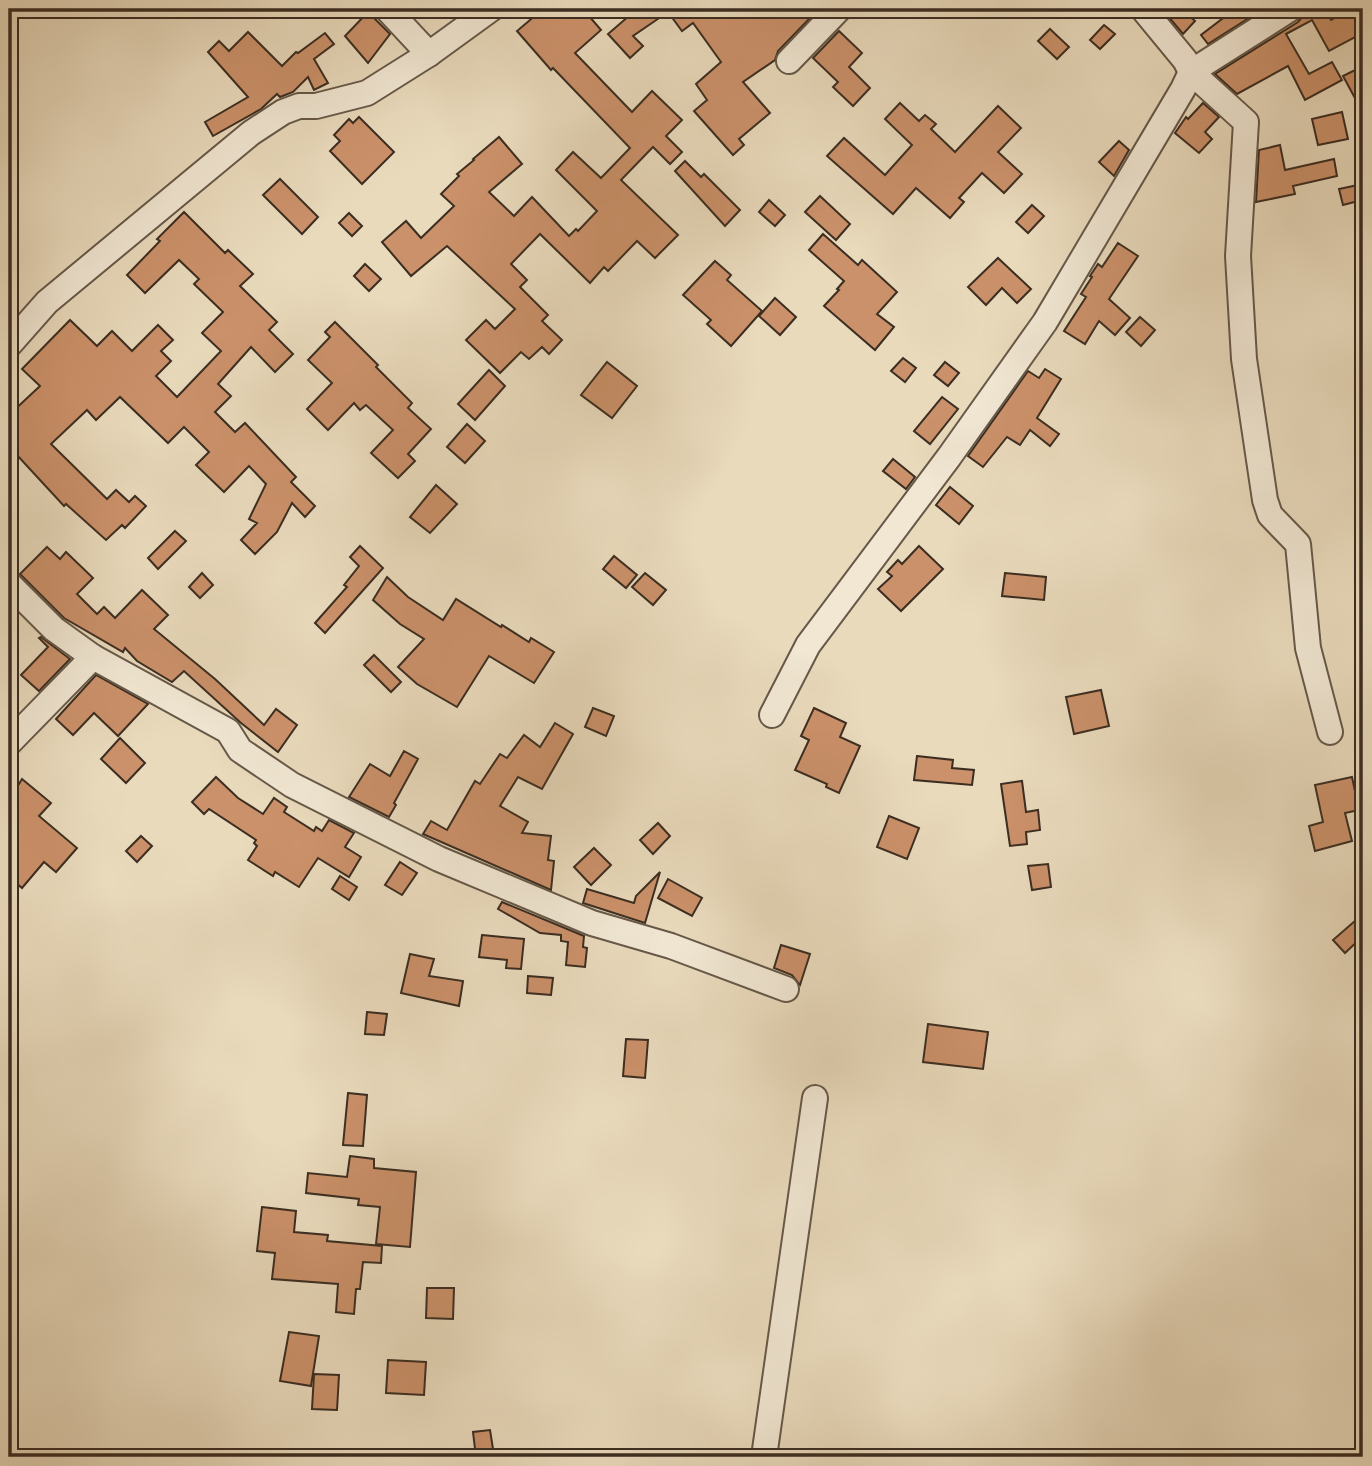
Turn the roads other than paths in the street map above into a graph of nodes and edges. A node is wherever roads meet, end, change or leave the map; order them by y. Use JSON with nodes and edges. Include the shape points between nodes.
{"nodes":[{"id":1,"x":387,"y":9,"type":"edge"},
{"id":2,"x":491,"y":9,"type":"edge"},
{"id":3,"x":839,"y":9,"type":"edge"},
{"id":4,"x":1143,"y":9,"type":"edge"},
{"id":5,"x":1290,"y":9,"type":"edge"},
{"id":6,"x":429,"y":54,"type":"junction"},
{"id":7,"x":789,"y":61,"type":"dead end"},
{"id":8,"x":1191,"y":72,"type":"junction"},
{"id":9,"x":9,"y":345,"type":"edge"},
{"id":10,"x":9,"y":584,"type":"edge"},
{"id":11,"x":93,"y":657,"type":"junction"},
{"id":12,"x":772,"y":715,"type":"dead end"},
{"id":13,"x":1330,"y":732,"type":"dead end"},
{"id":14,"x":9,"y":743,"type":"edge"},
{"id":15,"x":786,"y":989,"type":"dead end"},
{"id":16,"x":815,"y":1098,"type":"dead end"},
{"id":17,"x":764,"y":1457,"type":"edge"}],
"edges":[{"from":1,"to":6,"type":"street"},
{"from":2,"to":6,"type":"street"},
{"from":3,"to":7,"type":"street"},
{"from":4,"to":8,"type":"street"},
{"from":5,"to":8,"type":"street"},
{"from":6,"to":9,"type":"street","via":[[367,93],[299,106],[251,133],[47,302]]},
{"from":8,"to":12,"type":"street","via":[[1045,322],[808,645]]},
{"from":8,"to":13,"type":"street","via":[[1246,122],[1238,256],[1244,359],[1265,500],[1270,515],[1298,544],[1307,648]]},
{"from":10,"to":11,"type":"street","via":[[54,629]]},
{"from":11,"to":14,"type":"street"},
{"from":11,"to":15,"type":"street","via":[[228,731],[240,750],[292,785],[439,859],[592,923],[671,946]]},
{"from":16,"to":17,"type":"street"}]}
